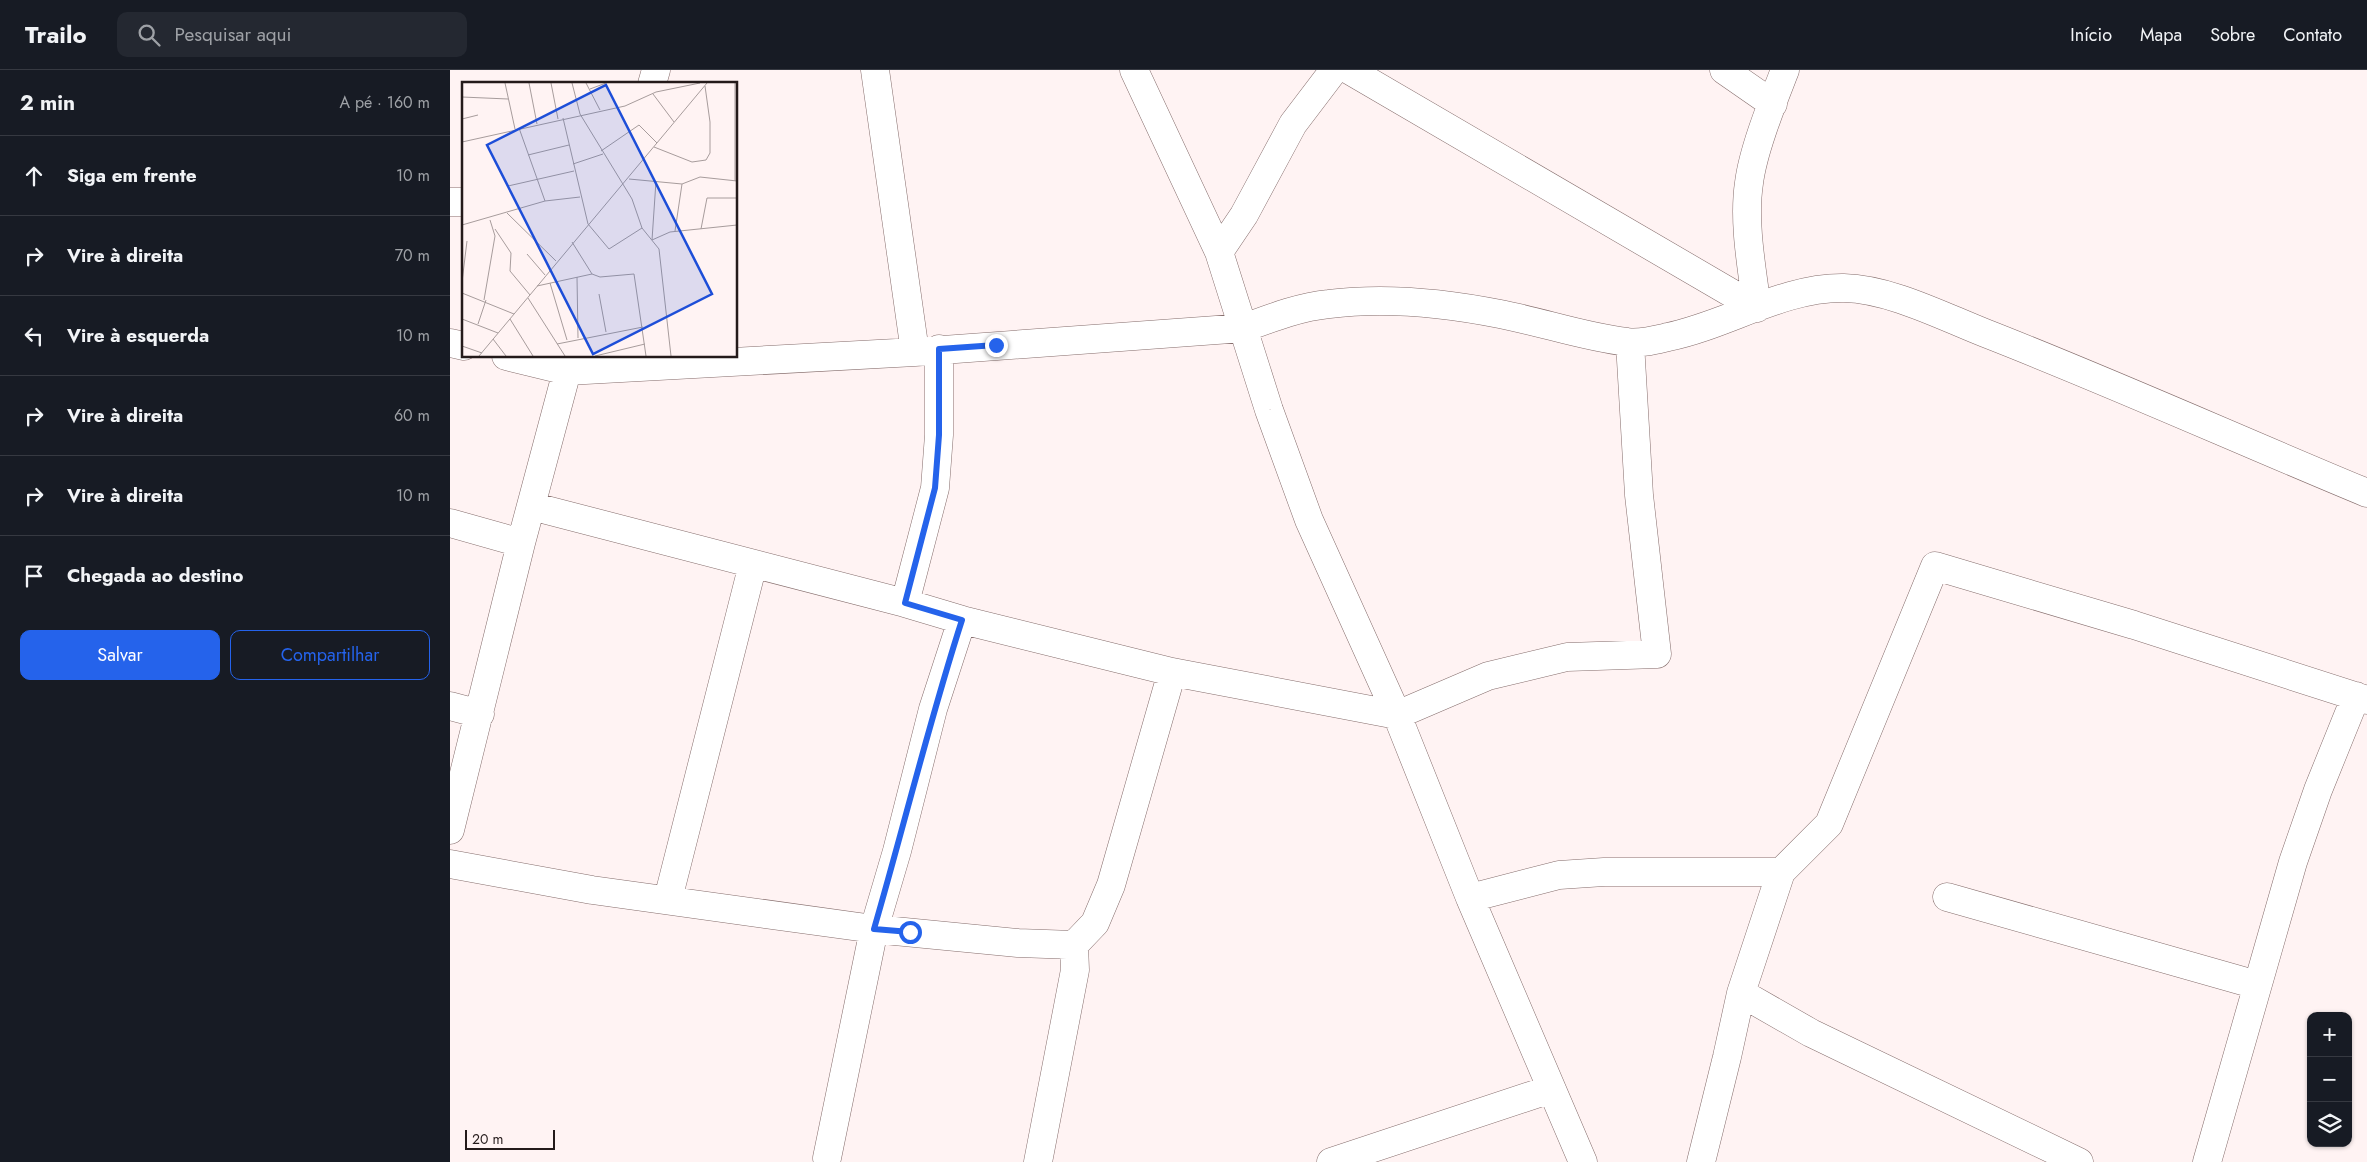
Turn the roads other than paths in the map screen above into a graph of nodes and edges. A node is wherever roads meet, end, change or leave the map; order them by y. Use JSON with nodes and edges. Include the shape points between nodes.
{"nodes":[{"id":1,"x":875,"y":70,"type":"edge"},
{"id":2,"x":1134,"y":70,"type":"edge"},
{"id":3,"x":1334,"y":70,"type":"edge"},
{"id":4,"x":1349,"y":70,"type":"edge"},
{"id":5,"x":1724,"y":70,"type":"edge"},
{"id":6,"x":1785,"y":70,"type":"edge"},
{"id":7,"x":1773,"y":104,"type":"junction"},
{"id":8,"x":1219,"y":252,"type":"junction"},
{"id":9,"x":1757,"y":308,"type":"junction"},
{"id":10,"x":1244,"y":328,"type":"junction"},
{"id":11,"x":1630,"y":343,"type":"junction"},
{"id":12,"x":927,"y":350,"type":"junction"},
{"id":13,"x":738,"y":357,"type":"edge"},
{"id":14,"x":522,"y":358,"type":"edge"},
{"id":15,"x":722,"y":358,"type":"edge"},
{"id":16,"x":569,"y":364,"type":"edge"},
{"id":17,"x":2367,"y":493,"type":"edge"},
{"id":18,"x":531,"y":506,"type":"junction"},
{"id":19,"x":450,"y":523,"type":"edge"},
{"id":20,"x":521,"y":542,"type":"junction"},
{"id":21,"x":753,"y":564,"type":"junction"},
{"id":22,"x":905,"y":603,"type":"junction"},
{"id":23,"x":962,"y":620,"type":"junction"},
{"id":24,"x":1172,"y":672,"type":"junction"},
{"id":25,"x":2362,"y":698,"type":"edge"},
{"id":26,"x":450,"y":706,"type":"edge"},
{"id":27,"x":480,"y":714,"type":"junction"},
{"id":28,"x":1397,"y":715,"type":"junction"},
{"id":29,"x":450,"y":830,"type":"edge"},
{"id":30,"x":450,"y":864,"type":"edge"},
{"id":31,"x":1782,"y":872,"type":"junction"},
{"id":32,"x":1947,"y":897,"type":"dead end"},
{"id":33,"x":1470,"y":898,"type":"junction"},
{"id":34,"x":668,"y":899,"type":"junction"},
{"id":35,"x":874,"y":929,"type":"junction"},
{"id":36,"x":1074,"y":945,"type":"junction"},
{"id":37,"x":2257,"y":985,"type":"junction"},
{"id":38,"x":1740,"y":993,"type":"junction"},
{"id":39,"x":1551,"y":1089,"type":"junction"},
{"id":40,"x":826,"y":1158,"type":"dead end"},
{"id":41,"x":1038,"y":1162,"type":"edge"},
{"id":42,"x":1331,"y":1162,"type":"edge"},
{"id":43,"x":1582,"y":1162,"type":"edge"},
{"id":44,"x":1701,"y":1162,"type":"edge"},
{"id":45,"x":2079,"y":1162,"type":"edge"},
{"id":46,"x":2207,"y":1162,"type":"edge"}],
"edges":[{"from":1,"to":12,"type":"street"},
{"from":2,"to":8,"type":"street"},
{"from":3,"to":8,"type":"street","via":[[1293,124],[1244,215]]},
{"from":4,"to":9,"type":"street"},
{"from":5,"to":7,"type":"street"},
{"from":6,"to":7,"type":"street"},
{"from":7,"to":9,"type":"street","via":[[1749,183],[1749,235]]},
{"from":8,"to":10,"type":"street"},
{"from":9,"to":11,"type":"street","via":[[1687,333]]},
{"from":9,"to":17,"type":"street","via":[[1815,290],[1845,288],[1873,292],[2033,352]]},
{"from":10,"to":11,"type":"street","via":[[1277,315],[1311,307],[1378,302],[1439,305],[1497,314]]},
{"from":10,"to":12,"type":"street"},
{"from":10,"to":28,"type":"street","via":[[1269,410],[1310,520]]},
{"from":11,"to":28,"type":"street","via":[[1639,495],[1657,654],[1568,657],[1488,676]]},
{"from":12,"to":13,"type":"street"},
{"from":12,"to":22,"type":"street","via":[[939,435],[935,488]]},
{"from":14,"to":16,"type":"street"},
{"from":15,"to":16,"type":"street"},
{"from":16,"to":18,"type":"street"},
{"from":18,"to":20,"type":"street"},
{"from":18,"to":21,"type":"street"},
{"from":19,"to":20,"type":"street"},
{"from":20,"to":27,"type":"street"},
{"from":21,"to":22,"type":"street"},
{"from":21,"to":34,"type":"street"},
{"from":22,"to":23,"type":"street"},
{"from":23,"to":24,"type":"street"},
{"from":23,"to":35,"type":"street","via":[[933,709]]},
{"from":24,"to":28,"type":"street"},
{"from":24,"to":36,"type":"street","via":[[1111,885],[1095,923]]},
{"from":25,"to":31,"type":"street","via":[[1935,566],[1829,824]]},
{"from":25,"to":37,"type":"street","via":[[2315,799]]},
{"from":26,"to":27,"type":"street"},
{"from":27,"to":29,"type":"street"},
{"from":28,"to":33,"type":"street"},
{"from":30,"to":34,"type":"street","via":[[592,890]]},
{"from":31,"to":33,"type":"street","via":[[1559,875]]},
{"from":31,"to":38,"type":"street"},
{"from":32,"to":37,"type":"street"},
{"from":33,"to":39,"type":"street"},
{"from":34,"to":35,"type":"street"},
{"from":35,"to":36,"type":"street"},
{"from":35,"to":40,"type":"street"},
{"from":36,"to":41,"type":"street","via":[[1075,970]]},
{"from":37,"to":46,"type":"street"},
{"from":38,"to":44,"type":"street"},
{"from":38,"to":45,"type":"street","via":[[1811,1033]]},
{"from":39,"to":42,"type":"street"},
{"from":39,"to":43,"type":"street"}]}
